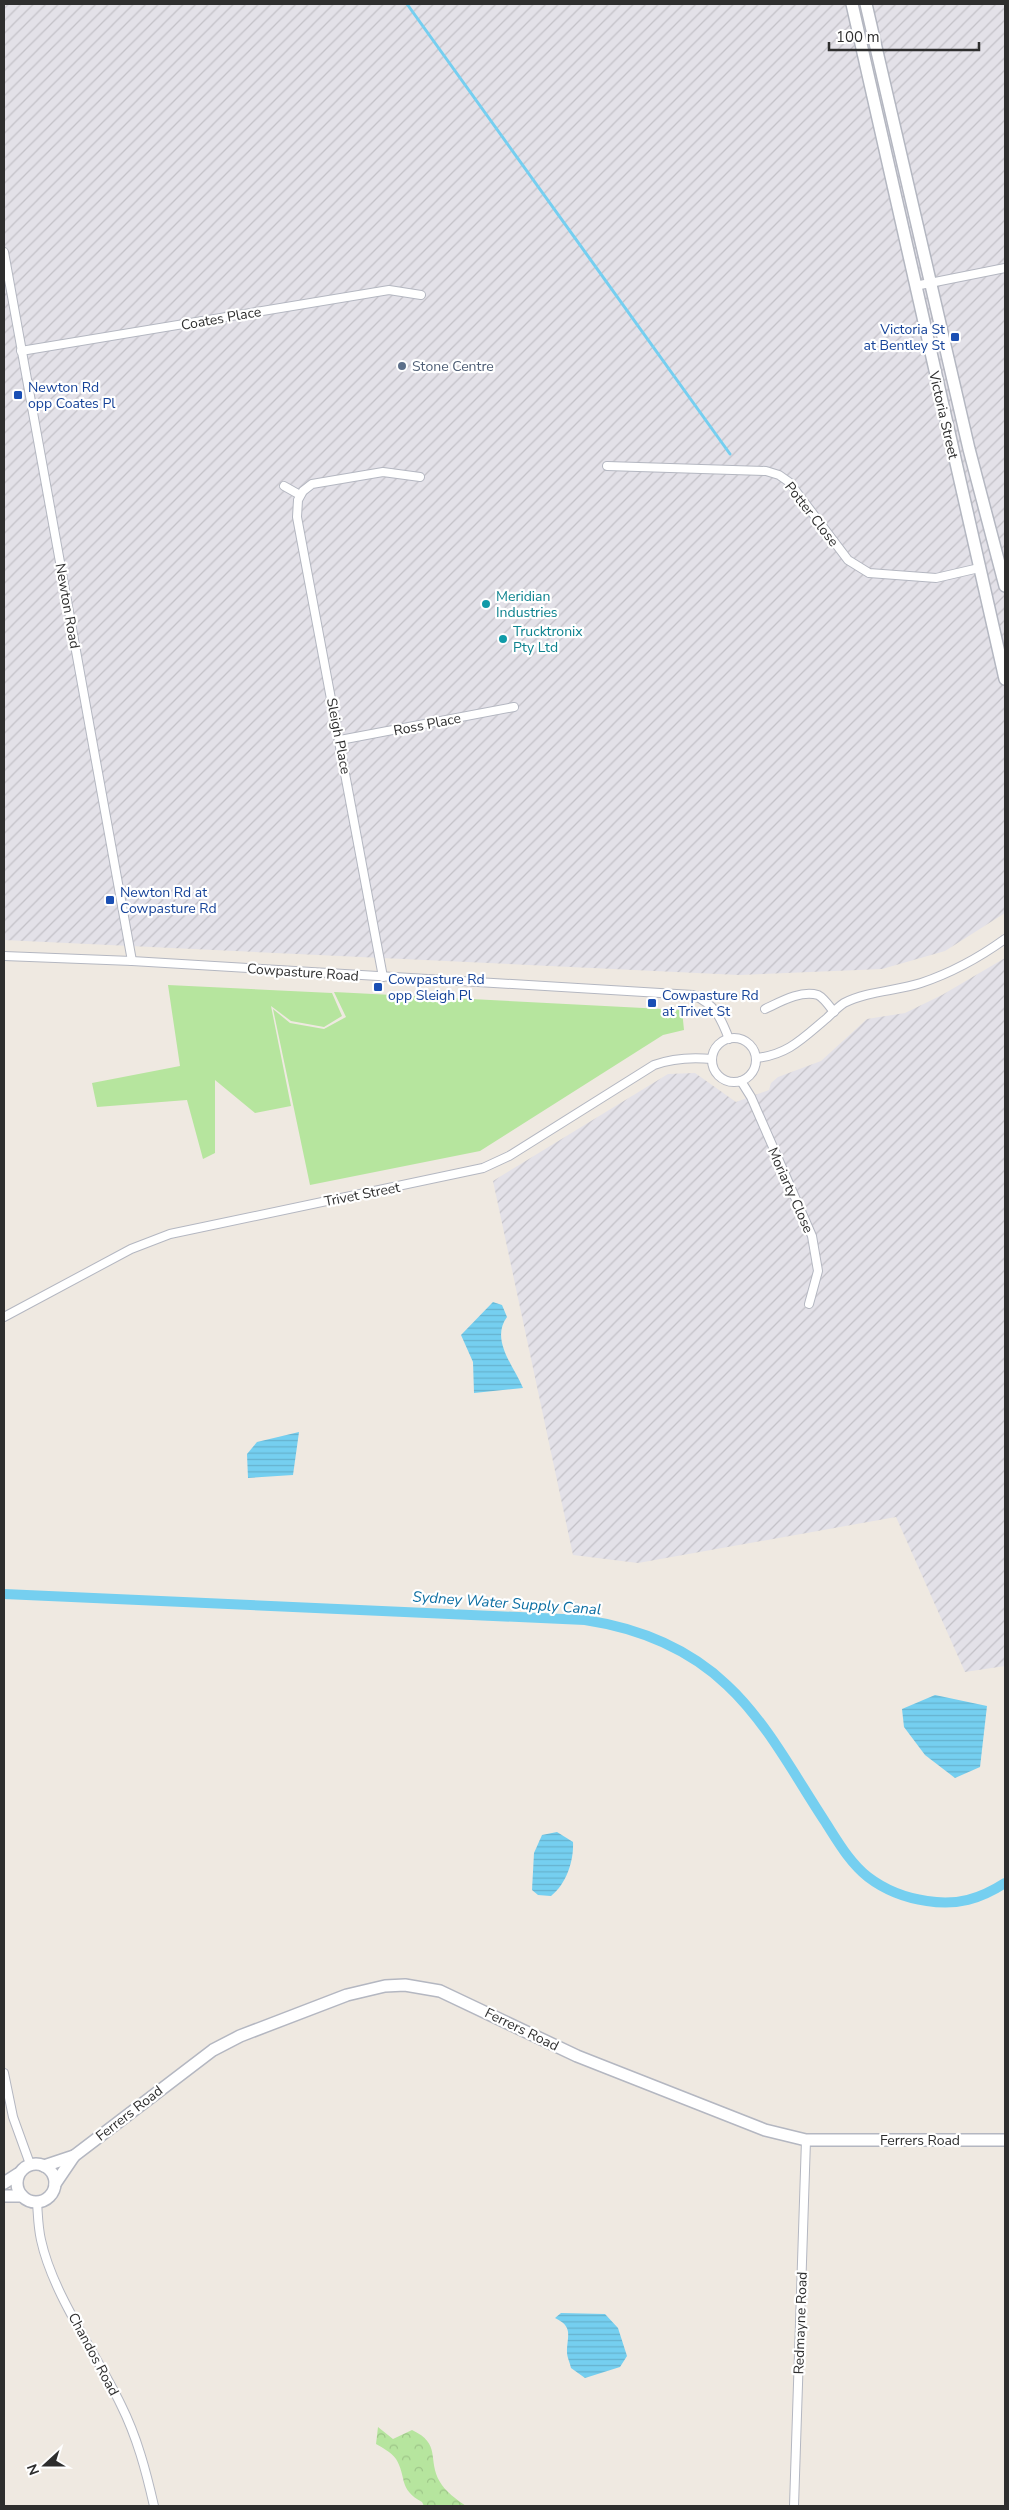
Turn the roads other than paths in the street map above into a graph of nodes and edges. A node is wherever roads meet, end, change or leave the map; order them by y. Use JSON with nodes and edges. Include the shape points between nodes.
{"nodes":[{"id":1,"x":852,"y":4,"type":"edge"},
{"id":2,"x":866,"y":4,"type":"edge"},
{"id":3,"x":4,"y":252,"type":"edge"},
{"id":4,"x":1005,"y":268,"type":"edge"},
{"id":5,"x":931,"y":282,"type":"junction"},
{"id":6,"x":915,"y":286,"type":"junction"},
{"id":7,"x":421,"y":296,"type":"dead end"},
{"id":8,"x":21,"y":351,"type":"junction"},
{"id":9,"x":607,"y":466,"type":"dead end"},
{"id":10,"x":420,"y":477,"type":"dead end"},
{"id":11,"x":284,"y":486,"type":"dead end"},
{"id":12,"x":300,"y":495,"type":"junction"},
{"id":13,"x":979,"y":568,"type":"junction"},
{"id":14,"x":1005,"y":586,"type":"edge"},
{"id":15,"x":1005,"y":679,"type":"edge"},
{"id":16,"x":514,"y":707,"type":"dead end"},
{"id":17,"x":340,"y":740,"type":"junction"},
{"id":18,"x":1005,"y":939,"type":"edge"},
{"id":19,"x":4,"y":956,"type":"edge"},
{"id":20,"x":132,"y":961,"type":"junction"},
{"id":21,"x":383,"y":977,"type":"junction"},
{"id":22,"x":765,"y":1009,"type":"dead end"},
{"id":23,"x":834,"y":1012,"type":"junction"},
{"id":24,"x":729,"y":1039,"type":"junction"},
{"id":25,"x":712,"y":1058,"type":"junction"},
{"id":26,"x":756,"y":1058,"type":"junction"},
{"id":27,"x":741,"y":1081,"type":"junction"},
{"id":28,"x":809,"y":1304,"type":"dead end"},
{"id":29,"x":4,"y":1317,"type":"edge"},
{"id":30,"x":4,"y":2073,"type":"edge"},
{"id":31,"x":806,"y":2140,"type":"junction"},
{"id":32,"x":1005,"y":2140,"type":"edge"},
{"id":33,"x":74,"y":2156,"type":"junction"},
{"id":34,"x":30,"y":2164,"type":"junction"},
{"id":35,"x":44,"y":2166,"type":"junction"},
{"id":36,"x":18,"y":2174,"type":"junction"},
{"id":37,"x":4,"y":2182,"type":"edge"},
{"id":38,"x":55,"y":2184,"type":"junction"},
{"id":39,"x":4,"y":2196,"type":"edge"},
{"id":40,"x":22,"y":2196,"type":"junction"},
{"id":41,"x":37,"y":2202,"type":"junction"},
{"id":42,"x":154,"y":2506,"type":"edge"},
{"id":43,"x":794,"y":2506,"type":"edge"}],
"edges":[{"from":1,"to":6,"type":"main road","name":"Victoria Street"},
{"from":2,"to":5,"type":"main road","name":"Victoria Street"},
{"from":3,"to":8,"type":"street","name":"Newton Road"},
{"from":4,"to":5,"type":"street"},
{"from":5,"to":6,"type":"street"},
{"from":5,"to":14,"type":"main road","name":"Victoria Street"},
{"from":6,"to":13,"type":"main road","name":"Victoria Street"},
{"from":7,"to":8,"type":"street","name":"Coates Place","via":[[389,290]]},
{"from":8,"to":20,"type":"street","name":"Newton Road"},
{"from":9,"to":13,"type":"street","name":"Potter Close","via":[[766,471],[790,482],[848,560],[869,573],[936,578]]},
{"from":10,"to":12,"type":"street","via":[[377,472],[318,482]]},
{"from":11,"to":12,"type":"street"},
{"from":12,"to":17,"type":"street","name":"Sleigh Place","via":[[297,517]]},
{"from":13,"to":15,"type":"main road","name":"Victoria Street"},
{"from":16,"to":17,"type":"street","name":"Ross Place"},
{"from":17,"to":21,"type":"street","name":"Sleigh Place"},
{"from":18,"to":23,"type":"street","via":[[954,969],[922,982],[866,995],[842,1004]]},
{"from":19,"to":20,"type":"street","name":"Cowpasture Road"},
{"from":20,"to":21,"type":"street","name":"Cowpasture Road"},
{"from":21,"to":24,"type":"street","name":"Cowpasture Road","via":[[693,995],[706,1000],[714,1008]]},
{"from":22,"to":23,"type":"street","via":[[792,997],[809,994],[822,998]]},
{"from":23,"to":26,"type":"street","via":[[792,1048]]},
{"from":24,"to":25,"type":"street","via":[[718,1046]]},
{"from":24,"to":26,"type":"street","via":[[749,1044]]},
{"from":25,"to":27,"type":"street","via":[[715,1072],[720,1077]]},
{"from":25,"to":29,"type":"street","name":"Trivet Street","via":[[678,1059],[654,1066],[509,1156],[483,1168],[170,1234],[131,1249]]},
{"from":26,"to":27,"type":"street","via":[[753,1072]]},
{"from":27,"to":28,"type":"street","name":"Moriarty Close","via":[[812,1236],[818,1271]]},
{"from":30,"to":34,"type":"street","via":[[13,2117]]},
{"from":31,"to":32,"type":"main road","name":"Ferrers Road"},
{"from":31,"to":33,"type":"main road","name":"Ferrers Road","via":[[765,2130],[577,2056],[440,1991],[405,1985],[368,1988],[226,2042],[200,2058]]},
{"from":31,"to":43,"type":"street","name":"Redmayne Road"},
{"from":33,"to":35,"type":"main road","name":"Ferrers Road"},
{"from":33,"to":38,"type":"main road","name":"Ferrers Road"},
{"from":34,"to":35,"type":"main road"},
{"from":34,"to":36,"type":"main road"},
{"from":35,"to":38,"type":"main road","via":[[52,2173]]},
{"from":36,"to":37,"type":"main road"},
{"from":36,"to":40,"type":"main road","via":[[17,2186]]},
{"from":38,"to":41,"type":"main road","via":[[51,2194]]},
{"from":39,"to":40,"type":"main road"},
{"from":40,"to":41,"type":"main road"},
{"from":41,"to":42,"type":"street","name":"Chandos Road","via":[[38,2226],[45,2256],[130,2423]]}]}
